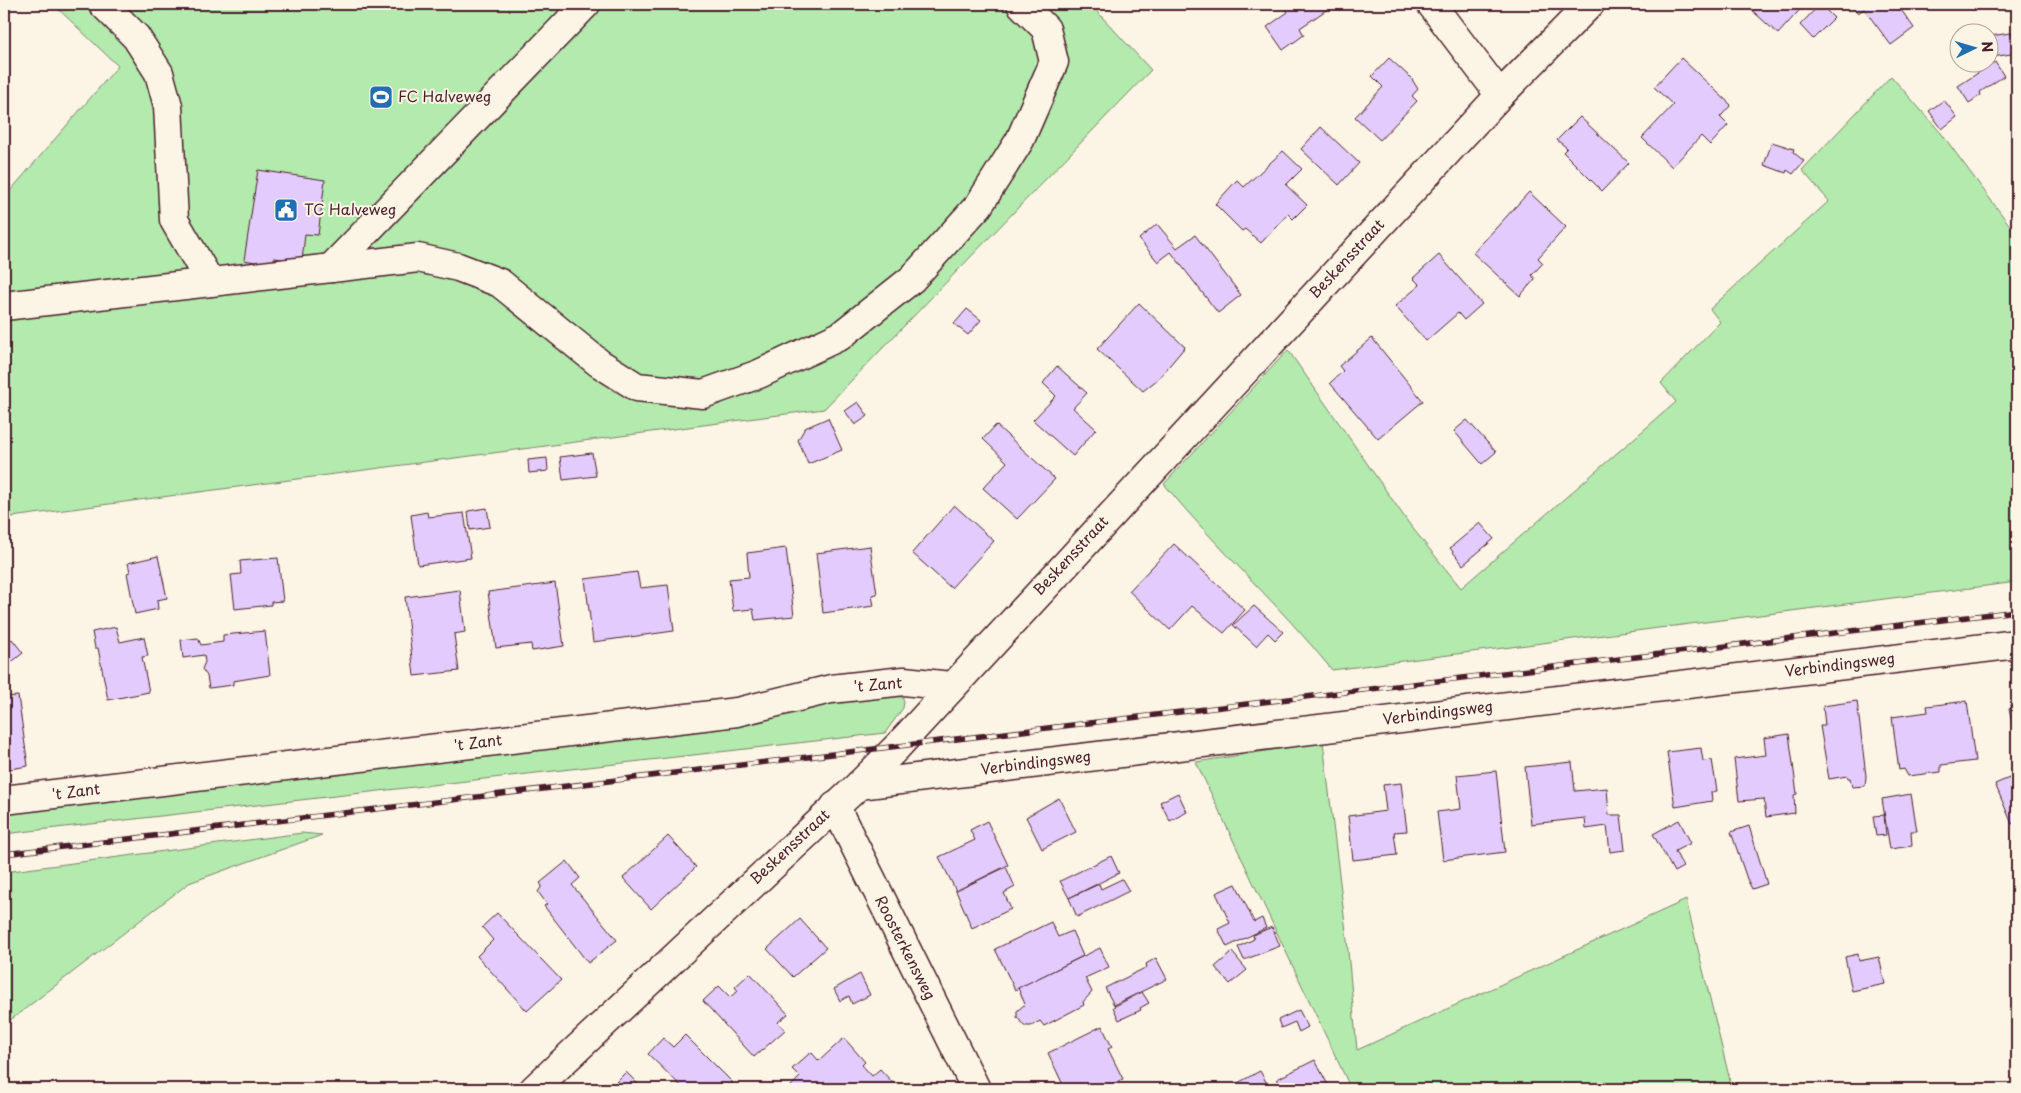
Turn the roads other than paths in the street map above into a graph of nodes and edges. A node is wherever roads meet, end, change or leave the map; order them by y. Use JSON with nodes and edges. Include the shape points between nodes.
{"nodes":[{"id":1,"x":103,"y":4,"type":"edge"},
{"id":2,"x":586,"y":4,"type":"edge"},
{"id":3,"x":1021,"y":4,"type":"edge"},
{"id":4,"x":1431,"y":4,"type":"edge"},
{"id":5,"x":1590,"y":4,"type":"edge"},
{"id":6,"x":1500,"y":95,"type":"junction"},
{"id":7,"x":331,"y":268,"type":"junction"},
{"id":8,"x":210,"y":282,"type":"junction"},
{"id":9,"x":4,"y":306,"type":"edge"},
{"id":10,"x":2017,"y":644,"type":"edge"},
{"id":11,"x":951,"y":686,"type":"junction"},
{"id":12,"x":859,"y":785,"type":"junction"},
{"id":13,"x":4,"y":800,"type":"edge"},
{"id":14,"x":834,"y":806,"type":"junction"},
{"id":15,"x":534,"y":1089,"type":"edge"},
{"id":16,"x":976,"y":1089,"type":"edge"}],
"edges":[{"from":1,"to":8,"type":"street","via":[[136,37],[159,73],[168,106],[174,220]]},
{"from":2,"to":7,"type":"street"},
{"from":3,"to":7,"type":"street","via":[[1046,29],[1054,62],[1020,140],[979,205],[912,279],[840,336],[759,374],[703,394],[638,387],[598,363],[500,283],[458,267],[418,258]]},
{"from":4,"to":6,"type":"street"},
{"from":5,"to":6,"type":"street","name":"Beskensstraat"},
{"from":6,"to":11,"type":"street","name":"Beskensstraat"},
{"from":7,"to":8,"type":"street"},
{"from":8,"to":9,"type":"street"},
{"from":10,"to":12,"type":"street","name":"Verbindingsweg"},
{"from":11,"to":12,"type":"street","name":"Beskensstraat"},
{"from":11,"to":13,"type":"street","name":"'t Zant","via":[[904,681],[831,689],[737,712]]},
{"from":12,"to":14,"type":"street","name":"Beskensstraat"},
{"from":14,"to":15,"type":"street","name":"Beskensstraat"},
{"from":14,"to":16,"type":"street","name":"Roosterkensweg"}]}
